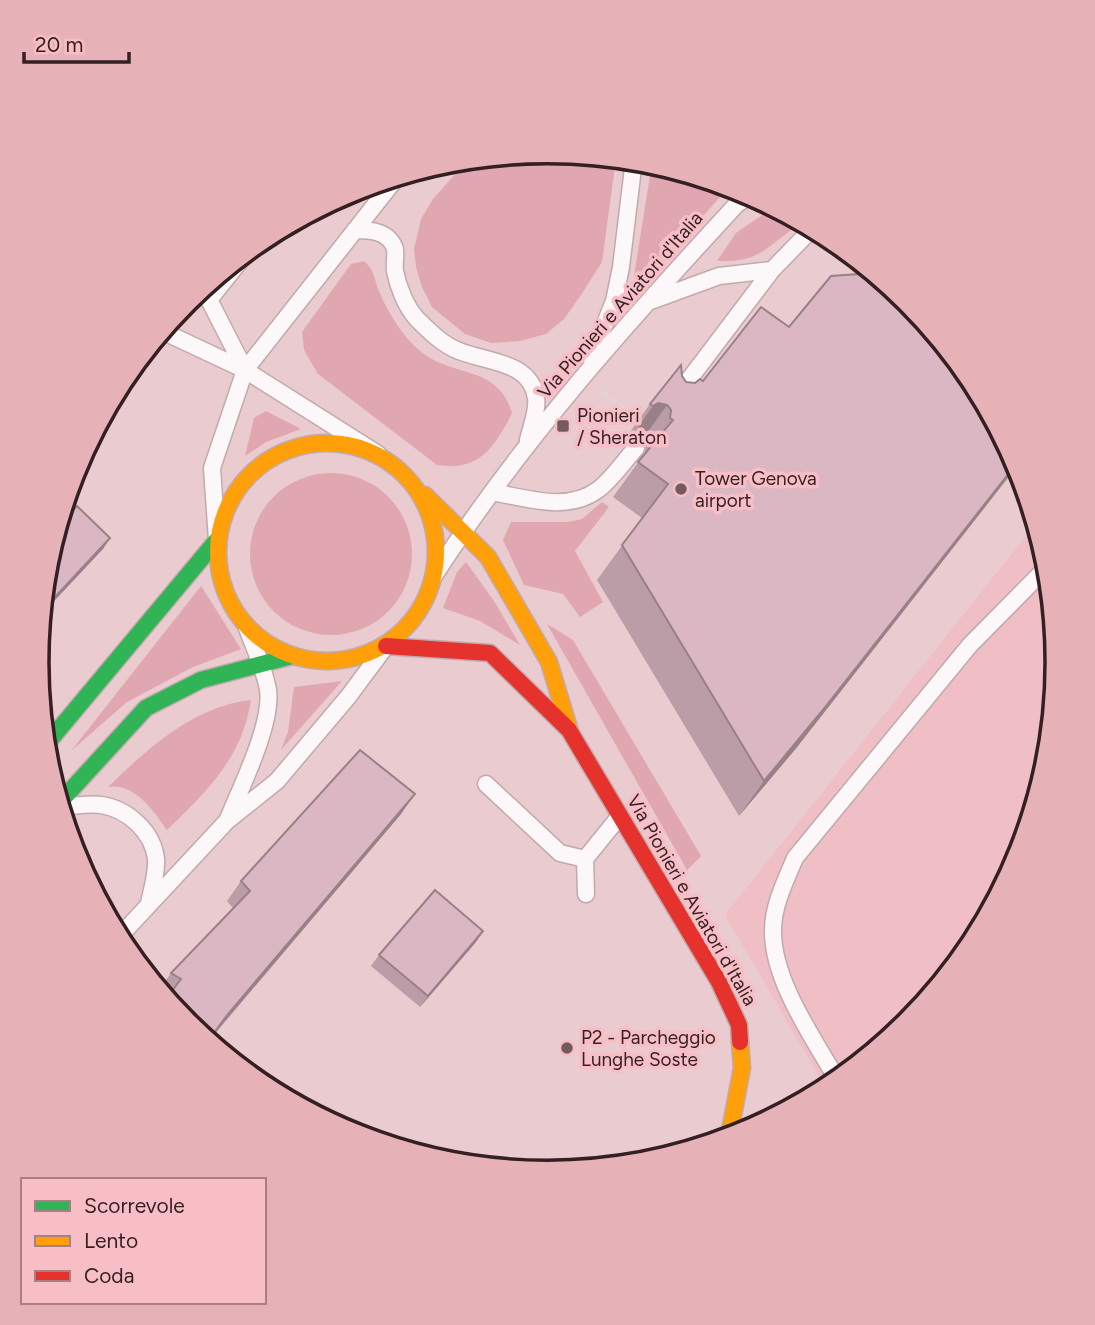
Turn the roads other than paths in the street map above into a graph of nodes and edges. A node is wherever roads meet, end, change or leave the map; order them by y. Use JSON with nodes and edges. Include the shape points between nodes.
{"nodes":[{"id":1,"x":633,"y":172,"type":"edge"},
{"id":2,"x":387,"y":190,"type":"edge"},
{"id":3,"x":739,"y":203,"type":"edge"},
{"id":4,"x":355,"y":230,"type":"junction"},
{"id":5,"x":805,"y":236,"type":"edge"},
{"id":6,"x":772,"y":270,"type":"junction"},
{"id":7,"x":208,"y":298,"type":"edge"},
{"id":8,"x":646,"y":303,"type":"junction"},
{"id":9,"x":172,"y":336,"type":"edge"},
{"id":10,"x":245,"y":370,"type":"junction"},
{"id":11,"x":582,"y":376,"type":"junction"},
{"id":12,"x":667,"y":408,"type":"edge"},
{"id":13,"x":636,"y":448,"type":"dead end"},
{"id":14,"x":526,"y":449,"type":"junction"},
{"id":15,"x":378,"y":454,"type":"junction"},
{"id":16,"x":405,"y":475,"type":"junction"},
{"id":17,"x":492,"y":492,"type":"junction"},
{"id":18,"x":463,"y":532,"type":"junction"},
{"id":19,"x":217,"y":540,"type":"junction"},
{"id":20,"x":434,"y":576,"type":"junction"},
{"id":21,"x":1038,"y":576,"type":"edge"},
{"id":22,"x":247,"y":628,"type":"junction"},
{"id":23,"x":386,"y":646,"type":"junction"},
{"id":24,"x":292,"y":656,"type":"junction"},
{"id":25,"x":260,"y":665,"type":"junction"},
{"id":26,"x":569,"y":730,"type":"junction"},
{"id":27,"x":54,"y":735,"type":"edge"},
{"id":28,"x":486,"y":784,"type":"dead end"},
{"id":29,"x":67,"y":797,"type":"edge"},
{"id":30,"x":70,"y":805,"type":"edge"},
{"id":31,"x":620,"y":815,"type":"junction"},
{"id":32,"x":227,"y":821,"type":"junction"},
{"id":33,"x":585,"y":859,"type":"junction"},
{"id":34,"x":586,"y":894,"type":"dead end"},
{"id":35,"x":149,"y":903,"type":"junction"},
{"id":36,"x":126,"y":929,"type":"edge"},
{"id":37,"x":833,"y":1071,"type":"edge"},
{"id":38,"x":731,"y":1126,"type":"edge"}],
"edges":[{"from":1,"to":11,"type":"lane","via":[[614,301]]},
{"from":2,"to":4,"type":"lane"},
{"from":3,"to":8,"type":"lane","name":"Via Pionieri e Aviatori d'Italia"},
{"from":4,"to":10,"type":"lane"},
{"from":4,"to":14,"type":"lane","name":"Via Pionieri e Aviatori d'Italia","via":[[375,230],[388,237],[395,250],[402,295],[431,332],[456,350],[507,364],[528,377],[537,398]]},
{"from":5,"to":6,"type":"lane"},
{"from":6,"to":8,"type":"lane","via":[[719,276]]},
{"from":6,"to":12,"type":"lane"},
{"from":7,"to":10,"type":"lane"},
{"from":8,"to":11,"type":"lane","name":"Via Pionieri e Aviatori d'Italia"},
{"from":9,"to":10,"type":"lane"},
{"from":10,"to":15,"type":"lane"},
{"from":10,"to":19,"type":"lane","via":[[212,468]]},
{"from":11,"to":14,"type":"lane","name":"Via Pionieri e Aviatori d'Italia"},
{"from":13,"to":17,"type":"lane","via":[[586,498],[551,502]]},
{"from":14,"to":17,"type":"lane","name":"Via Pionieri e Aviatori d'Italia"},
{"from":15,"to":16,"type":"main road"},
{"from":15,"to":19,"type":"main road","via":[[320,442],[271,457],[250,472],[234,493]]},
{"from":16,"to":18,"type":"main road","name":"Via Pionieri e Aviatori d'Italia"},
{"from":16,"to":20,"type":"main road","via":[[432,518],[437,547]]},
{"from":17,"to":18,"type":"lane","name":"Via Pionieri e Aviatori d'Italia"},
{"from":18,"to":20,"type":"lane","name":"Via Pionieri e Aviatori d'Italia"},
{"from":18,"to":26,"type":"main road","name":"Via Pionieri e Aviatori d'Italia","via":[[488,557],[549,662]]},
{"from":19,"to":22,"type":"main road","via":[[221,583]]},
{"from":19,"to":27,"type":"main road"},
{"from":20,"to":23,"type":"main road","via":[[411,623]]},
{"from":21,"to":37,"type":"lane","via":[[970,645],[795,858],[779,897],[773,929],[779,966]]},
{"from":22,"to":24,"type":"main road","via":[[272,648]]},
{"from":22,"to":25,"type":"lane"},
{"from":23,"to":24,"type":"main road","via":[[349,660]]},
{"from":23,"to":26,"type":"main road","name":"Via Pionieri e Aviatori d'Italia","via":[[490,653]]},
{"from":23,"to":32,"type":"lane","via":[[277,781]]},
{"from":24,"to":25,"type":"main road"},
{"from":25,"to":29,"type":"main road","via":[[201,680],[146,708]]},
{"from":25,"to":32,"type":"lane","via":[[269,700],[259,741]]},
{"from":26,"to":31,"type":"main road","name":"Via Pionieri e Aviatori d'Italia"},
{"from":28,"to":33,"type":"lane","via":[[559,853]]},
{"from":30,"to":35,"type":"lane","via":[[100,804],[116,809],[146,831],[157,862]]},
{"from":31,"to":33,"type":"lane"},
{"from":31,"to":38,"type":"main road","name":"Via Pionieri e Aviatori d'Italia","via":[[719,982],[738,1025],[742,1068]]},
{"from":32,"to":35,"type":"lane"},
{"from":33,"to":34,"type":"lane"},
{"from":35,"to":36,"type":"lane"}]}
